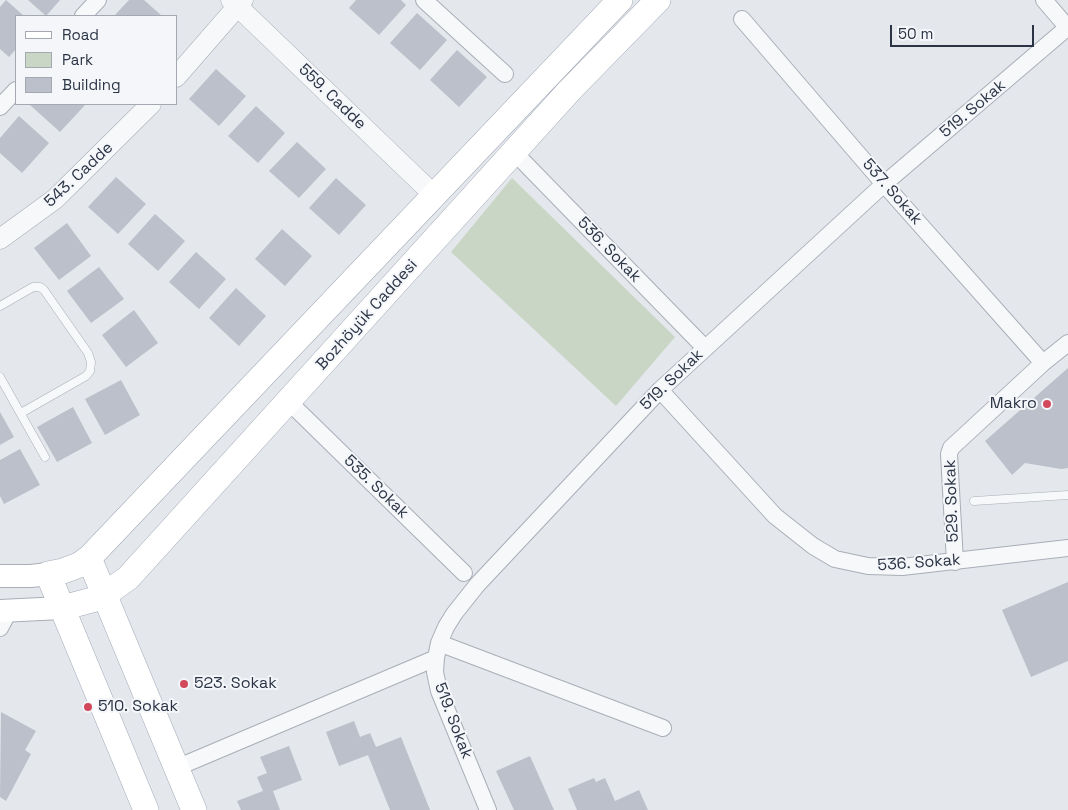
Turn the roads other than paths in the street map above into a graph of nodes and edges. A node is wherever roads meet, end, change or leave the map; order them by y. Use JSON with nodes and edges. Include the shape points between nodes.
{"nodes":[{"id":1,"x":98,"y":0,"type":"edge"},
{"id":2,"x":620,"y":0,"type":"edge"},
{"id":3,"x":658,"y":0,"type":"edge"},
{"id":4,"x":1044,"y":0,"type":"edge"},
{"id":5,"x":237,"y":2,"type":"edge"},
{"id":6,"x":428,"y":2,"type":"edge"},
{"id":7,"x":84,"y":15,"type":"edge"},
{"id":8,"x":742,"y":19,"type":"dead end"},
{"id":9,"x":1068,"y":28,"type":"edge"},
{"id":10,"x":505,"y":74,"type":"dead end"},
{"id":11,"x":178,"y":75,"type":"edge"},
{"id":12,"x":15,"y":91,"type":"edge"},
{"id":13,"x":150,"y":105,"type":"edge"},
{"id":14,"x":0,"y":107,"type":"edge"},
{"id":15,"x":514,"y":152,"type":"junction"},
{"id":16,"x":884,"y":184,"type":"junction"},
{"id":17,"x":434,"y":195,"type":"junction"},
{"id":18,"x":0,"y":240,"type":"edge"},
{"id":19,"x":0,"y":306,"type":"edge"},
{"id":20,"x":1068,"y":343,"type":"edge"},
{"id":21,"x":705,"y":348,"type":"junction"},
{"id":22,"x":1043,"y":363,"type":"junction"},
{"id":23,"x":0,"y":377,"type":"edge"},
{"id":24,"x":660,"y":390,"type":"junction"},
{"id":25,"x":288,"y":401,"type":"junction"},
{"id":26,"x":21,"y":413,"type":"junction"},
{"id":27,"x":45,"y":456,"type":"dead end"},
{"id":28,"x":1068,"y":495,"type":"edge"},
{"id":29,"x":974,"y":501,"type":"dead end"},
{"id":30,"x":1068,"y":548,"type":"edge"},
{"id":31,"x":89,"y":558,"type":"junction"},
{"id":32,"x":955,"y":562,"type":"junction"},
{"id":33,"x":464,"y":573,"type":"dead end"},
{"id":34,"x":48,"y":574,"type":"junction"},
{"id":35,"x":0,"y":576,"type":"edge"},
{"id":36,"x":104,"y":595,"type":"junction"},
{"id":37,"x":62,"y":608,"type":"junction"},
{"id":38,"x":3,"y":617,"type":"edge"},
{"id":39,"x":437,"y":650,"type":"junction"},
{"id":40,"x":664,"y":728,"type":"dead end"},
{"id":41,"x":176,"y":768,"type":"junction"},
{"id":42,"x":146,"y":810,"type":"edge"},
{"id":43,"x":194,"y":810,"type":"edge"},
{"id":44,"x":488,"y":810,"type":"edge"}],
"edges":[{"from":1,"to":7,"type":"street"},
{"from":2,"to":17,"type":"main road","name":"Bozhöyük Caddesi"},
{"from":3,"to":15,"type":"main road","name":"Bozhöyük Caddesi"},
{"from":4,"to":9,"type":"street"},
{"from":5,"to":11,"type":"street"},
{"from":5,"to":17,"type":"street","name":"559. Cadde"},
{"from":6,"to":10,"type":"street"},
{"from":8,"to":16,"type":"street","name":"537. Sokak"},
{"from":9,"to":16,"type":"street","name":"519. Sokak"},
{"from":12,"to":14,"type":"street"},
{"from":13,"to":18,"type":"street","name":"543. Cadde","via":[[55,199]]},
{"from":15,"to":21,"type":"street","name":"536. Sokak"},
{"from":15,"to":25,"type":"main road","name":"Bozhöyük Caddesi"},
{"from":16,"to":21,"type":"street","name":"519. Sokak"},
{"from":16,"to":22,"type":"street","name":"537. Sokak"},
{"from":17,"to":31,"type":"main road","name":"Bozhöyük Caddesi"},
{"from":19,"to":26,"type":"lane","via":[[27,290],[40,287],[88,352],[91,362],[86,376]]},
{"from":20,"to":22,"type":"street","name":"529. Sokak"},
{"from":21,"to":24,"type":"street","name":"519. Sokak"},
{"from":22,"to":32,"type":"street","name":"529. Sokak","via":[[951,448]]},
{"from":23,"to":26,"type":"lane"},
{"from":24,"to":32,"type":"street","name":"536. Sokak","via":[[775,516],[835,559],[868,566],[902,567]]},
{"from":24,"to":39,"type":"street","name":"519. Sokak","via":[[477,586],[450,620]]},
{"from":25,"to":33,"type":"street","name":"535. Sokak"},
{"from":25,"to":36,"type":"main road","name":"Bozhöyük Caddesi","via":[[128,578]]},
{"from":26,"to":27,"type":"lane"},
{"from":28,"to":29,"type":"lane"},
{"from":30,"to":32,"type":"street","name":"536. Sokak"},
{"from":31,"to":34,"type":"main road","name":"Bozhöyük Caddesi","via":[[71,568]]},
{"from":31,"to":36,"type":"main road"},
{"from":34,"to":35,"type":"main road"},
{"from":34,"to":37,"type":"main road"},
{"from":36,"to":37,"type":"main road","name":"Bozhöyük Caddesi"},
{"from":36,"to":41,"type":"main road"},
{"from":37,"to":38,"type":"main road"},
{"from":37,"to":42,"type":"main road"},
{"from":39,"to":40,"type":"street"},
{"from":39,"to":41,"type":"street"},
{"from":39,"to":44,"type":"street","name":"519. Sokak","via":[[439,691]]},
{"from":41,"to":43,"type":"main road"}]}
